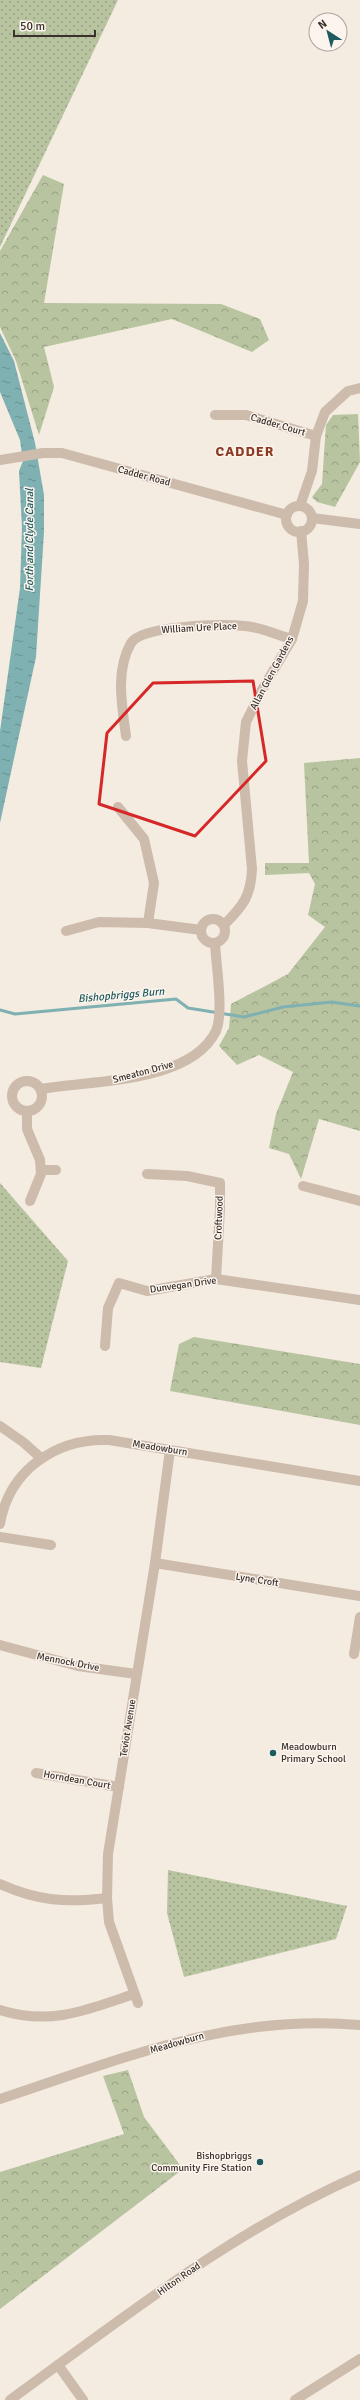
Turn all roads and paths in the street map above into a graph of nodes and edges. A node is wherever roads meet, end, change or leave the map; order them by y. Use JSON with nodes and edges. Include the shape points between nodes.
{"nodes":[{"id":1,"x":360,"y":388,"type":"edge"},
{"id":2,"x":216,"y":415,"type":"dead end"},
{"id":3,"x":316,"y":436,"type":"junction"},
{"id":4,"x":0,"y":460,"type":"edge"},
{"id":5,"x":300,"y":506,"type":"junction"},
{"id":6,"x":287,"y":515,"type":"junction"},
{"id":7,"x":312,"y":518,"type":"junction"},
{"id":8,"x":360,"y":524,"type":"edge"},
{"id":9,"x":301,"y":531,"type":"junction"},
{"id":10,"x":292,"y":639,"type":"junction"},
{"id":11,"x":126,"y":736,"type":"dead end"},
{"id":12,"x":118,"y":807,"type":"dead end"},
{"id":13,"x":148,"y":923,"type":"junction"},
{"id":14,"x":224,"y":925,"type":"junction"},
{"id":15,"x":201,"y":930,"type":"junction"},
{"id":16,"x":66,"y":931,"type":"dead end"},
{"id":17,"x":215,"y":943,"type":"junction"},
{"id":18,"x":41,"y":1089,"type":"junction"},
{"id":19,"x":27,"y":1111,"type":"junction"},
{"id":20,"x":41,"y":1170,"type":"junction"},
{"id":21,"x":56,"y":1170,"type":"dead end"},
{"id":22,"x":147,"y":1174,"type":"dead end"},
{"id":23,"x":303,"y":1186,"type":"dead end"},
{"id":24,"x":30,"y":1201,"type":"dead end"},
{"id":25,"x":360,"y":1201,"type":"edge"},
{"id":26,"x":216,"y":1280,"type":"junction"},
{"id":27,"x":360,"y":1300,"type":"edge"},
{"id":28,"x":105,"y":1346,"type":"dead end"},
{"id":29,"x":0,"y":1426,"type":"edge"},
{"id":30,"x":170,"y":1450,"type":"junction"},
{"id":31,"x":41,"y":1458,"type":"junction"},
{"id":32,"x":360,"y":1481,"type":"edge"},
{"id":33,"x":0,"y":1524,"type":"edge"},
{"id":34,"x":0,"y":1537,"type":"edge"},
{"id":35,"x":52,"y":1545,"type":"dead end"},
{"id":36,"x":155,"y":1563,"type":"junction"},
{"id":37,"x":360,"y":1596,"type":"edge"},
{"id":38,"x":360,"y":1617,"type":"edge"},
{"id":39,"x":0,"y":1645,"type":"edge"},
{"id":40,"x":354,"y":1654,"type":"dead end"},
{"id":41,"x":136,"y":1674,"type":"junction"},
{"id":42,"x":36,"y":1773,"type":"dead end"},
{"id":43,"x":119,"y":1787,"type":"junction"},
{"id":44,"x":0,"y":1884,"type":"edge"},
{"id":45,"x":107,"y":1898,"type":"junction"},
{"id":46,"x":0,"y":2010,"type":"edge"},
{"id":47,"x":360,"y":2025,"type":"edge"},
{"id":48,"x":0,"y":2099,"type":"edge"},
{"id":49,"x":360,"y":2175,"type":"edge"},
{"id":50,"x":360,"y":2359,"type":"edge"},
{"id":51,"x":58,"y":2366,"type":"junction"},
{"id":52,"x":10,"y":2400,"type":"edge"},
{"id":53,"x":83,"y":2400,"type":"edge"},
{"id":54,"x":294,"y":2400,"type":"edge"}],
"edges":[{"from":1,"to":3,"type":"street","via":[[348,391],[325,412]]},
{"from":2,"to":3,"type":"street","name":"Cadder Court","via":[[246,416]]},
{"from":3,"to":5,"type":"street","via":[[312,471]]},
{"from":4,"to":6,"type":"street","name":"Cadder Road","via":[[43,453],[62,453]]},
{"from":5,"to":6,"type":"street","via":[[292,508]]},
{"from":5,"to":7,"type":"street","via":[[307,508]]},
{"from":6,"to":9,"type":"street","via":[[290,527]]},
{"from":7,"to":8,"type":"street"},
{"from":7,"to":9,"type":"street","via":[[310,525]]},
{"from":9,"to":10,"type":"street","name":"Allan Glen Gardens","via":[[304,564],[303,601]]},
{"from":10,"to":11,"type":"street","name":"William Ure Place","via":[[246,626],[163,629],[143,633],[131,642],[123,665],[121,696]]},
{"from":10,"to":14,"type":"street","name":"Allan Glen Gardens","via":[[246,722],[242,761],[252,886],[243,906]]},
{"from":12,"to":13,"type":"street","via":[[144,839],[154,883]]},
{"from":13,"to":15,"type":"street"},
{"from":13,"to":16,"type":"street","via":[[99,922]]},
{"from":14,"to":15,"type":"street","via":[[218,920],[211,919],[204,923]]},
{"from":14,"to":17,"type":"street","via":[[224,937]]},
{"from":15,"to":17,"type":"street","via":[[205,940]]},
{"from":17,"to":18,"type":"street","name":"Smeaton Drive","via":[[220,1000],[216,1030],[201,1052],[171,1067],[132,1077]]},
{"from":18,"to":19,"type":"street","via":[[41,1102],[35,1109]]},
{"from":18,"to":19,"type":"street","via":[[28,1081],[22,1081],[14,1088],[13,1103],[21,1110]]},
{"from":19,"to":20,"type":"street","via":[[28,1130],[40,1160]]},
{"from":20,"to":21,"type":"street"},
{"from":20,"to":24,"type":"street"},
{"from":22,"to":26,"type":"street","name":"Croftwood","via":[[187,1176],[220,1183]]},
{"from":23,"to":25,"type":"street"},
{"from":26,"to":27,"type":"street","name":"Dunvegan Drive"},
{"from":26,"to":28,"type":"street","name":"Dunvegan Drive","via":[[147,1291],[119,1282],[108,1308]]},
{"from":29,"to":31,"type":"street"},
{"from":30,"to":31,"type":"street","name":"Meadowburn","via":[[97,1439],[73,1443]]},
{"from":30,"to":32,"type":"street","name":"Meadowburn"},
{"from":30,"to":36,"type":"street","name":"Teviot Avenue"},
{"from":31,"to":33,"type":"street","name":"Meadowburn","via":[[16,1483],[5,1505]]},
{"from":34,"to":35,"type":"street"},
{"from":36,"to":37,"type":"street","name":"Lyne Croft"},
{"from":36,"to":41,"type":"street","name":"Teviot Avenue"},
{"from":38,"to":40,"type":"street"},
{"from":39,"to":41,"type":"street","name":"Mennock Drive","via":[[78,1666]]},
{"from":41,"to":43,"type":"street","name":"Teviot Avenue"},
{"from":42,"to":43,"type":"street","name":"Horndean Court"},
{"from":43,"to":45,"type":"street","name":"Teviot Avenue","via":[[108,1854]]},
{"from":44,"to":45,"type":"street","via":[[24,1895],[51,1900],[81,1901]]},
{"from":45,"to":46,"type":"street","name":"Teviot Avenue","via":[[109,1922],[136,1998],[45,2018],[16,2015]]},
{"from":47,"to":48,"type":"street","name":"Meadowburn","via":[[285,2023],[244,2027],[200,2036]]},
{"from":49,"to":51,"type":"street","name":"Hilton Road","via":[[288,2211],[191,2269]]},
{"from":50,"to":54,"type":"street"},
{"from":51,"to":52,"type":"street","name":"Hilton Road"},
{"from":51,"to":53,"type":"street"}]}
